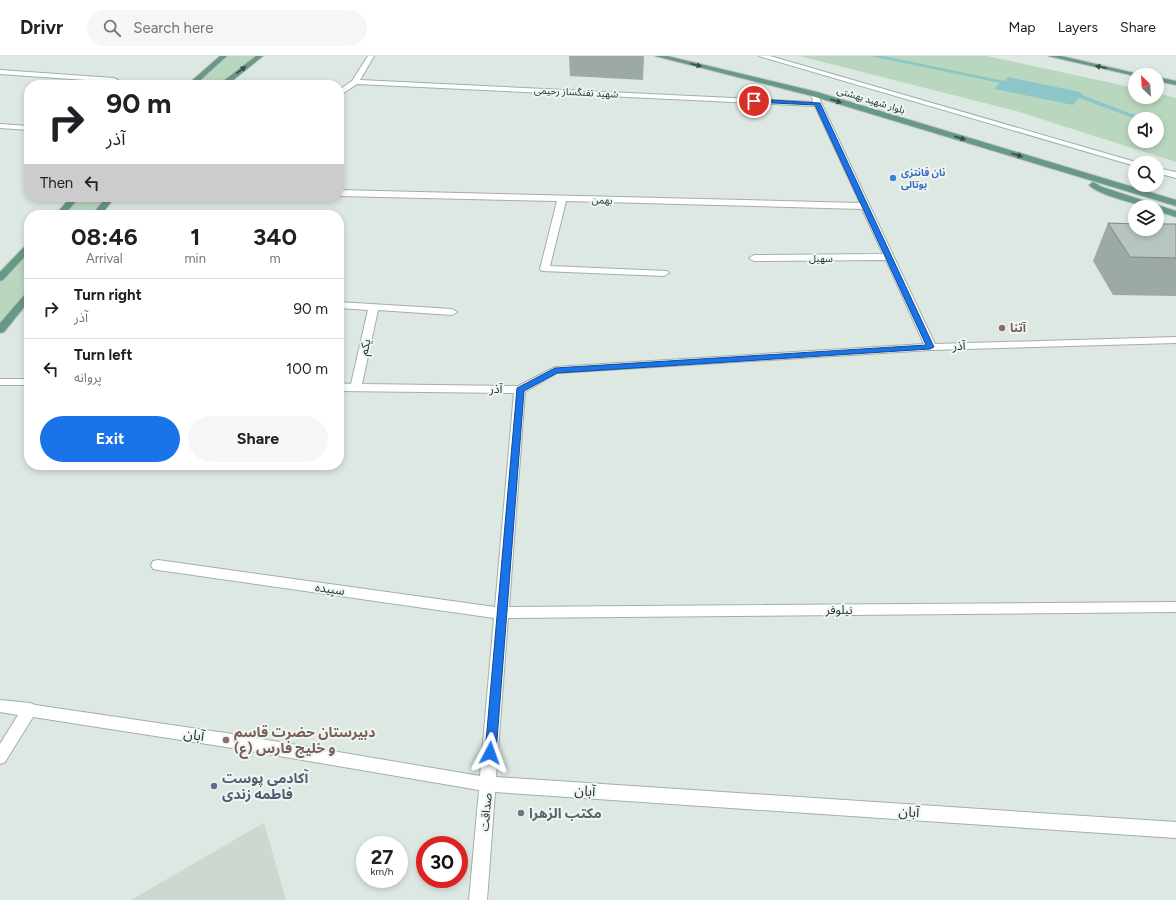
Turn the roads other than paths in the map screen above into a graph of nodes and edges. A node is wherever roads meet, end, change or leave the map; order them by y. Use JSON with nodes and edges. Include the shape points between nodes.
{"nodes":[{"id":1,"x":224,"y":56,"type":"edge"},
{"id":2,"x":260,"y":56,"type":"edge"},
{"id":3,"x":371,"y":56,"type":"edge"},
{"id":4,"x":658,"y":56,"type":"edge"},
{"id":5,"x":762,"y":56,"type":"edge"},
{"id":6,"x":1051,"y":56,"type":"edge"},
{"id":7,"x":0,"y":72,"type":"edge"},
{"id":8,"x":1128,"y":73,"type":"edge"},
{"id":9,"x":114,"y":80,"type":"dead end"},
{"id":10,"x":197,"y":80,"type":"edge"},
{"id":11,"x":229,"y":80,"type":"edge"},
{"id":12,"x":1164,"y":80,"type":"edge"},
{"id":13,"x":355,"y":82,"type":"junction"},
{"id":14,"x":1176,"y":83,"type":"edge"},
{"id":15,"x":344,"y":90,"type":"edge"},
{"id":16,"x":814,"y":94,"type":"junction"},
{"id":17,"x":818,"y":104,"type":"junction"},
{"id":18,"x":0,"y":126,"type":"edge"},
{"id":19,"x":24,"y":128,"type":"edge"},
{"id":20,"x":1128,"y":161,"type":"edge"},
{"id":21,"x":1164,"y":172,"type":"edge"},
{"id":22,"x":1075,"y":173,"type":"junction"},
{"id":23,"x":1176,"y":175,"type":"edge"},
{"id":24,"x":344,"y":193,"type":"edge"},
{"id":25,"x":562,"y":199,"type":"junction"},
{"id":26,"x":1134,"y":200,"type":"edge"},
{"id":27,"x":71,"y":202,"type":"edge"},
{"id":28,"x":107,"y":202,"type":"edge"},
{"id":29,"x":1176,"y":203,"type":"edge"},
{"id":30,"x":866,"y":206,"type":"junction"},
{"id":31,"x":64,"y":210,"type":"edge"},
{"id":32,"x":100,"y":210,"type":"edge"},
{"id":33,"x":1164,"y":210,"type":"edge"},
{"id":34,"x":1176,"y":214,"type":"edge"},
{"id":35,"x":24,"y":252,"type":"edge"},
{"id":36,"x":889,"y":257,"type":"junction"},
{"id":37,"x":754,"y":258,"type":"dead end"},
{"id":38,"x":664,"y":273,"type":"dead end"},
{"id":39,"x":2,"y":274,"type":"edge"},
{"id":40,"x":344,"y":305,"type":"edge"},
{"id":41,"x":24,"y":307,"type":"edge"},
{"id":42,"x":374,"y":307,"type":"junction"},
{"id":43,"x":452,"y":312,"type":"dead end"},
{"id":44,"x":0,"y":330,"type":"edge"},
{"id":45,"x":1176,"y":340,"type":"edge"},
{"id":46,"x":930,"y":347,"type":"junction"},
{"id":47,"x":0,"y":382,"type":"edge"},
{"id":48,"x":24,"y":382,"type":"edge"},
{"id":49,"x":344,"y":387,"type":"edge"},
{"id":50,"x":356,"y":387,"type":"junction"},
{"id":51,"x":520,"y":390,"type":"junction"},
{"id":52,"x":158,"y":565,"type":"dead end"},
{"id":53,"x":1176,"y":608,"type":"edge"},
{"id":54,"x":501,"y":613,"type":"junction"},
{"id":55,"x":0,"y":706,"type":"edge"},
{"id":56,"x":30,"y":709,"type":"junction"},
{"id":57,"x":0,"y":757,"type":"edge"},
{"id":58,"x":488,"y":784,"type":"junction"},
{"id":59,"x":1176,"y":830,"type":"edge"},
{"id":60,"x":478,"y":900,"type":"edge"}],
"edges":[{"from":1,"to":10,"type":"main road"},
{"from":11,"to":2,"type":"main road","one_way":true},
{"from":3,"to":13,"type":"street"},
{"from":4,"to":16,"type":"main road","name":"بلوار شهید بهشتی","one_way":true},
{"from":5,"to":20,"type":"street"},
{"from":8,"to":6,"type":"main road","one_way":true},
{"from":7,"to":9,"type":"street"},
{"from":12,"to":14,"type":"main road"},
{"from":13,"to":15,"type":"street"},
{"from":13,"to":17,"type":"street","name":"شهید تفنگساز رحیمی"},
{"from":16,"to":17,"type":"street"},
{"from":16,"to":22,"type":"main road","name":"بلوار شهید بهشتی","one_way":true},
{"from":17,"to":30,"type":"street"},
{"from":18,"to":19,"type":"street"},
{"from":21,"to":23,"type":"street"},
{"from":22,"to":26,"type":"main road","via":[[1099,189]]},
{"from":22,"to":29,"type":"main road","name":"بلوار شهید بهشتی"},
{"from":24,"to":25,"type":"street","name":"بهمن"},
{"from":25,"to":30,"type":"street","name":"بهمن"},
{"from":25,"to":38,"type":"street","via":[[545,269]]},
{"from":27,"to":31,"type":"main road"},
{"from":28,"to":32,"type":"main road"},
{"from":30,"to":36,"type":"street"},
{"from":33,"to":34,"type":"main road"},
{"from":35,"to":39,"type":"main road"},
{"from":36,"to":37,"type":"street","name":"سهیل"},
{"from":36,"to":46,"type":"street"},
{"from":40,"to":42,"type":"street"},
{"from":41,"to":44,"type":"main road"},
{"from":42,"to":43,"type":"street"},
{"from":42,"to":50,"type":"street","name":"یکم"},
{"from":45,"to":46,"type":"street","name":"آذر"},
{"from":46,"to":51,"type":"street","name":"آذر","via":[[555,370]]},
{"from":47,"to":48,"type":"street"},
{"from":49,"to":50,"type":"street","name":"آذر"},
{"from":50,"to":51,"type":"street","name":"آذر"},
{"from":51,"to":54,"type":"street","name":"صداقت"},
{"from":52,"to":54,"type":"street","name":"سپیده"},
{"from":53,"to":54,"type":"street","name":"نیلوفر"},
{"from":54,"to":58,"type":"street","name":"صداقت"},
{"from":55,"to":56,"type":"street","name":"آبان"},
{"from":56,"to":57,"type":"street"},
{"from":56,"to":58,"type":"street","name":"آبان"},
{"from":58,"to":59,"type":"street","name":"آبان"},
{"from":58,"to":60,"type":"street","name":"صداقت"}]}
